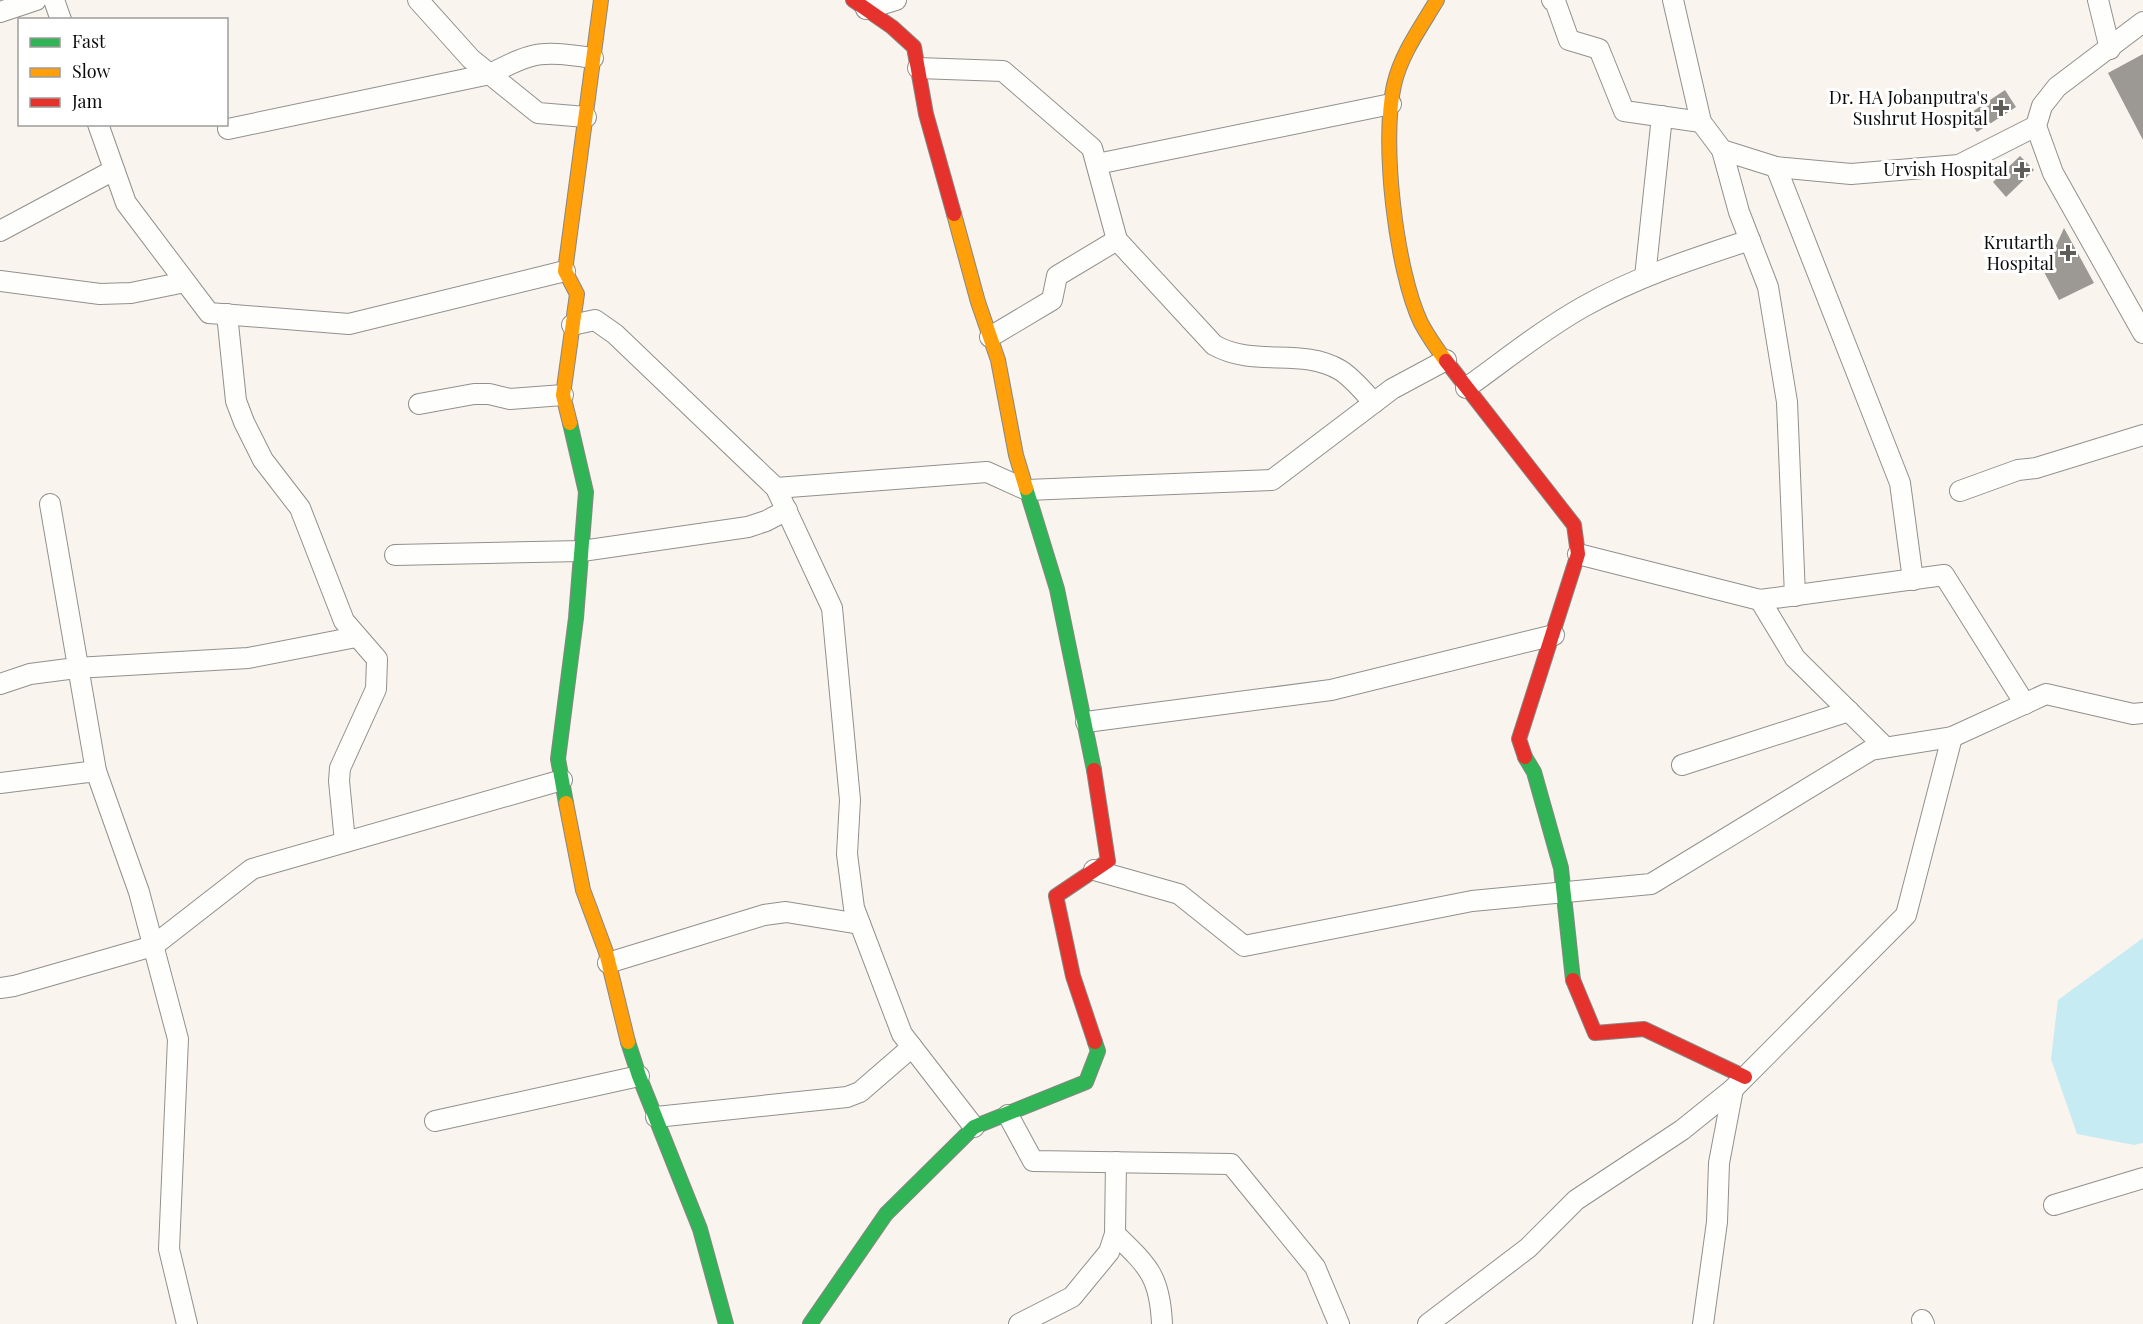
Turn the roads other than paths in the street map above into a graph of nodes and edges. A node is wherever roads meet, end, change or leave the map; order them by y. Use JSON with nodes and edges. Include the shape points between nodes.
{"nodes":[{"id":1,"x":36,"y":0,"type":"edge"},
{"id":2,"x":54,"y":0,"type":"edge"},
{"id":3,"x":418,"y":0,"type":"edge"},
{"id":4,"x":601,"y":0,"type":"edge"},
{"id":5,"x":896,"y":0,"type":"edge"},
{"id":6,"x":1437,"y":0,"type":"edge"},
{"id":7,"x":1554,"y":0,"type":"edge"},
{"id":8,"x":1673,"y":0,"type":"edge"},
{"id":9,"x":2098,"y":0,"type":"edge"},
{"id":10,"x":860,"y":4,"type":"edge"},
{"id":11,"x":0,"y":12,"type":"edge"},
{"id":12,"x":60,"y":18,"type":"edge"},
{"id":13,"x":2143,"y":22,"type":"edge"},
{"id":14,"x":2110,"y":49,"type":"junction"},
{"id":15,"x":593,"y":58,"type":"junction"},
{"id":16,"x":918,"y":68,"type":"junction"},
{"id":17,"x":490,"y":74,"type":"junction"},
{"id":18,"x":1390,"y":104,"type":"junction"},
{"id":19,"x":1662,"y":116,"type":"junction"},
{"id":20,"x":586,"y":117,"type":"junction"},
{"id":21,"x":1701,"y":122,"type":"junction"},
{"id":22,"x":99,"y":126,"type":"edge"},
{"id":23,"x":2036,"y":126,"type":"junction"},
{"id":24,"x":228,"y":129,"type":"dead end"},
{"id":25,"x":1722,"y":150,"type":"junction"},
{"id":26,"x":1097,"y":164,"type":"junction"},
{"id":27,"x":1776,"y":167,"type":"junction"},
{"id":28,"x":114,"y":170,"type":"junction"},
{"id":29,"x":0,"y":231,"type":"edge"},
{"id":30,"x":1117,"y":240,"type":"junction"},
{"id":31,"x":1750,"y":240,"type":"junction"},
{"id":32,"x":565,"y":271,"type":"junction"},
{"id":33,"x":1645,"y":277,"type":"junction"},
{"id":34,"x":0,"y":281,"type":"edge"},
{"id":35,"x":185,"y":282,"type":"junction"},
{"id":36,"x":227,"y":314,"type":"junction"},
{"id":37,"x":572,"y":325,"type":"junction"},
{"id":38,"x":2143,"y":333,"type":"edge"},
{"id":39,"x":990,"y":337,"type":"junction"},
{"id":40,"x":1446,"y":360,"type":"junction"},
{"id":41,"x":1466,"y":388,"type":"junction"},
{"id":42,"x":563,"y":395,"type":"junction"},
{"id":43,"x":1374,"y":403,"type":"junction"},
{"id":44,"x":419,"y":404,"type":"dead end"},
{"id":45,"x":2143,"y":435,"type":"edge"},
{"id":46,"x":776,"y":488,"type":"junction"},
{"id":47,"x":1027,"y":490,"type":"junction"},
{"id":48,"x":1960,"y":491,"type":"dead end"},
{"id":49,"x":50,"y":504,"type":"dead end"},
{"id":50,"x":787,"y":510,"type":"junction"},
{"id":51,"x":582,"y":551,"type":"junction"},
{"id":52,"x":1578,"y":554,"type":"junction"},
{"id":53,"x":395,"y":555,"type":"dead end"},
{"id":54,"x":1913,"y":580,"type":"junction"},
{"id":55,"x":1795,"y":596,"type":"junction"},
{"id":56,"x":1760,"y":600,"type":"junction"},
{"id":57,"x":1554,"y":635,"type":"junction"},
{"id":58,"x":356,"y":637,"type":"junction"},
{"id":59,"x":76,"y":668,"type":"junction"},
{"id":60,"x":0,"y":684,"type":"edge"},
{"id":61,"x":2025,"y":704,"type":"junction"},
{"id":62,"x":1849,"y":711,"type":"junction"},
{"id":63,"x":2143,"y":714,"type":"edge"},
{"id":64,"x":1086,"y":722,"type":"junction"},
{"id":65,"x":1952,"y":737,"type":"junction"},
{"id":66,"x":1885,"y":747,"type":"junction"},
{"id":67,"x":1682,"y":765,"type":"dead end"},
{"id":68,"x":96,"y":771,"type":"junction"},
{"id":69,"x":562,"y":780,"type":"junction"},
{"id":70,"x":0,"y":783,"type":"edge"},
{"id":71,"x":345,"y":842,"type":"junction"},
{"id":72,"x":1094,"y":870,"type":"junction"},
{"id":73,"x":1566,"y":891,"type":"junction"},
{"id":74,"x":860,"y":924,"type":"junction"},
{"id":75,"x":153,"y":946,"type":"junction"},
{"id":76,"x":608,"y":963,"type":"junction"},
{"id":77,"x":0,"y":988,"type":"edge"},
{"id":78,"x":912,"y":1047,"type":"junction"},
{"id":79,"x":639,"y":1076,"type":"junction"},
{"id":80,"x":1739,"y":1083,"type":"junction"},
{"id":81,"x":1008,"y":1115,"type":"junction"},
{"id":82,"x":656,"y":1117,"type":"junction"},
{"id":83,"x":435,"y":1121,"type":"dead end"},
{"id":84,"x":974,"y":1128,"type":"junction"},
{"id":85,"x":1116,"y":1162,"type":"junction"},
{"id":86,"x":2143,"y":1178,"type":"edge"},
{"id":87,"x":2054,"y":1205,"type":"dead end"},
{"id":88,"x":1115,"y":1234,"type":"junction"},
{"id":89,"x":187,"y":1324,"type":"edge"},
{"id":90,"x":726,"y":1324,"type":"edge"},
{"id":91,"x":810,"y":1324,"type":"edge"},
{"id":92,"x":1019,"y":1324,"type":"edge"},
{"id":93,"x":1162,"y":1324,"type":"edge"},
{"id":94,"x":1340,"y":1324,"type":"edge"},
{"id":95,"x":1428,"y":1324,"type":"edge"},
{"id":96,"x":1703,"y":1324,"type":"edge"}],
"edges":[{"from":1,"to":11,"type":"street"},
{"from":2,"to":12,"type":"street"},
{"from":3,"to":17,"type":"street"},
{"from":4,"to":15,"type":"street"},
{"from":5,"to":10,"type":"street"},
{"from":6,"to":18,"type":"street","via":[[1401,62]]},
{"from":7,"to":19,"type":"street","via":[[1569,40],[1599,49],[1624,111]]},
{"from":8,"to":21,"type":"street"},
{"from":9,"to":14,"type":"street"},
{"from":10,"to":16,"type":"street","via":[[914,47]]},
{"from":13,"to":14,"type":"street"},
{"from":14,"to":23,"type":"street","via":[[2057,87],[2042,106]]},
{"from":15,"to":17,"type":"street","via":[[544,52]]},
{"from":15,"to":20,"type":"street"},
{"from":16,"to":26,"type":"street","via":[[1003,71],[1092,148]]},
{"from":16,"to":39,"type":"street","via":[[929,125]]},
{"from":17,"to":20,"type":"street","via":[[537,112]]},
{"from":17,"to":24,"type":"street"},
{"from":18,"to":26,"type":"street"},
{"from":18,"to":40,"type":"street","via":[[1393,182],[1410,297]]},
{"from":19,"to":21,"type":"street"},
{"from":19,"to":33,"type":"street"},
{"from":20,"to":32,"type":"street"},
{"from":21,"to":25,"type":"street"},
{"from":22,"to":28,"type":"street"},
{"from":23,"to":27,"type":"street","via":[[1959,165],[1851,174]]},
{"from":23,"to":38,"type":"street","via":[[2053,173]]},
{"from":25,"to":27,"type":"street"},
{"from":25,"to":31,"type":"street"},
{"from":26,"to":30,"type":"street"},
{"from":27,"to":54,"type":"street","via":[[1900,483]]},
{"from":28,"to":29,"type":"street"},
{"from":28,"to":35,"type":"street","via":[[126,203]]},
{"from":30,"to":39,"type":"street","via":[[1057,276],[1052,300]]},
{"from":30,"to":43,"type":"street","via":[[1214,345],[1232,355],[1305,359],[1329,366],[1350,377]]},
{"from":31,"to":33,"type":"street"},
{"from":31,"to":55,"type":"street","via":[[1768,287],[1787,402]]},
{"from":32,"to":36,"type":"street","via":[[349,324]]},
{"from":32,"to":37,"type":"street","via":[[577,294]]},
{"from":33,"to":41,"type":"street","via":[[1574,312]]},
{"from":34,"to":35,"type":"street","via":[[100,294],[131,293]]},
{"from":35,"to":36,"type":"street","via":[[209,313]]},
{"from":36,"to":58,"type":"street","via":[[236,401],[244,422],[263,460],[300,508],[338,611]]},
{"from":37,"to":42,"type":"street"},
{"from":37,"to":46,"type":"street","via":[[601,322]]},
{"from":39,"to":47,"type":"street"},
{"from":40,"to":41,"type":"street"},
{"from":40,"to":43,"type":"street"},
{"from":41,"to":52,"type":"street","via":[[1574,525]]},
{"from":42,"to":44,"type":"street","via":[[510,399],[474,394]]},
{"from":42,"to":51,"type":"street","via":[[586,492]]},
{"from":43,"to":47,"type":"street","via":[[1272,480]]},
{"from":45,"to":48,"type":"street","via":[[2018,470]]},
{"from":46,"to":47,"type":"street","via":[[987,472]]},
{"from":46,"to":50,"type":"street"},
{"from":47,"to":64,"type":"street","via":[[1058,589]]},
{"from":49,"to":59,"type":"street"},
{"from":50,"to":51,"type":"street","via":[[748,527]]},
{"from":50,"to":74,"type":"street","via":[[832,608],[850,800],[847,854]]},
{"from":51,"to":53,"type":"street"},
{"from":51,"to":69,"type":"street","via":[[558,759]]},
{"from":52,"to":56,"type":"street"},
{"from":52,"to":57,"type":"street"},
{"from":54,"to":55,"type":"street"},
{"from":54,"to":61,"type":"street","via":[[1944,575]]},
{"from":55,"to":56,"type":"street"},
{"from":56,"to":62,"type":"street","via":[[1795,657]]},
{"from":57,"to":64,"type":"street","via":[[1331,690]]},
{"from":57,"to":73,"type":"street","via":[[1519,739],[1533,772]]},
{"from":58,"to":59,"type":"street","via":[[248,658]]},
{"from":58,"to":71,"type":"street","via":[[373,651],[378,671],[376,689],[340,768]]},
{"from":59,"to":60,"type":"street","via":[[30,674]]},
{"from":59,"to":68,"type":"street"},
{"from":61,"to":63,"type":"street","via":[[2046,694]]},
{"from":61,"to":65,"type":"street"},
{"from":62,"to":66,"type":"street"},
{"from":62,"to":67,"type":"street"},
{"from":64,"to":72,"type":"street","via":[[1108,861]]},
{"from":65,"to":66,"type":"street"},
{"from":65,"to":80,"type":"street","via":[[1906,915]]},
{"from":66,"to":73,"type":"street","via":[[1870,750],[1651,884]]},
{"from":68,"to":70,"type":"street"},
{"from":68,"to":75,"type":"street","via":[[139,892]]},
{"from":69,"to":71,"type":"street"},
{"from":69,"to":76,"type":"street","via":[[583,890]]},
{"from":71,"to":75,"type":"street","via":[[252,869]]},
{"from":72,"to":73,"type":"street","via":[[1179,894],[1244,946],[1472,902]]},
{"from":72,"to":81,"type":"street","via":[[1056,896],[1073,976],[1098,1051],[1086,1082]]},
{"from":73,"to":80,"type":"street","via":[[1572,978],[1595,1033],[1644,1029]]},
{"from":74,"to":76,"type":"street","via":[[786,912],[764,915]]},
{"from":74,"to":78,"type":"street","via":[[902,1034]]},
{"from":75,"to":77,"type":"street"},
{"from":75,"to":89,"type":"street","via":[[178,1039],[169,1249]]},
{"from":76,"to":79,"type":"street"},
{"from":78,"to":82,"type":"street","via":[[860,1092],[847,1097]]},
{"from":78,"to":84,"type":"street"},
{"from":79,"to":82,"type":"street"},
{"from":79,"to":83,"type":"street"},
{"from":80,"to":95,"type":"street","via":[[1682,1130],[1576,1200],[1528,1248]]},
{"from":80,"to":96,"type":"street","via":[[1719,1163],[1718,1222]]},
{"from":81,"to":84,"type":"street"},
{"from":81,"to":85,"type":"street","via":[[1033,1161]]},
{"from":82,"to":90,"type":"street","via":[[700,1229]]},
{"from":84,"to":91,"type":"street","via":[[886,1214]]},
{"from":85,"to":88,"type":"street"},
{"from":85,"to":94,"type":"street","via":[[1231,1164],[1315,1267]]},
{"from":86,"to":87,"type":"street"},
{"from":88,"to":92,"type":"street","via":[[1109,1252],[1072,1297]]},
{"from":88,"to":93,"type":"street","via":[[1148,1266],[1156,1284]]}]}
